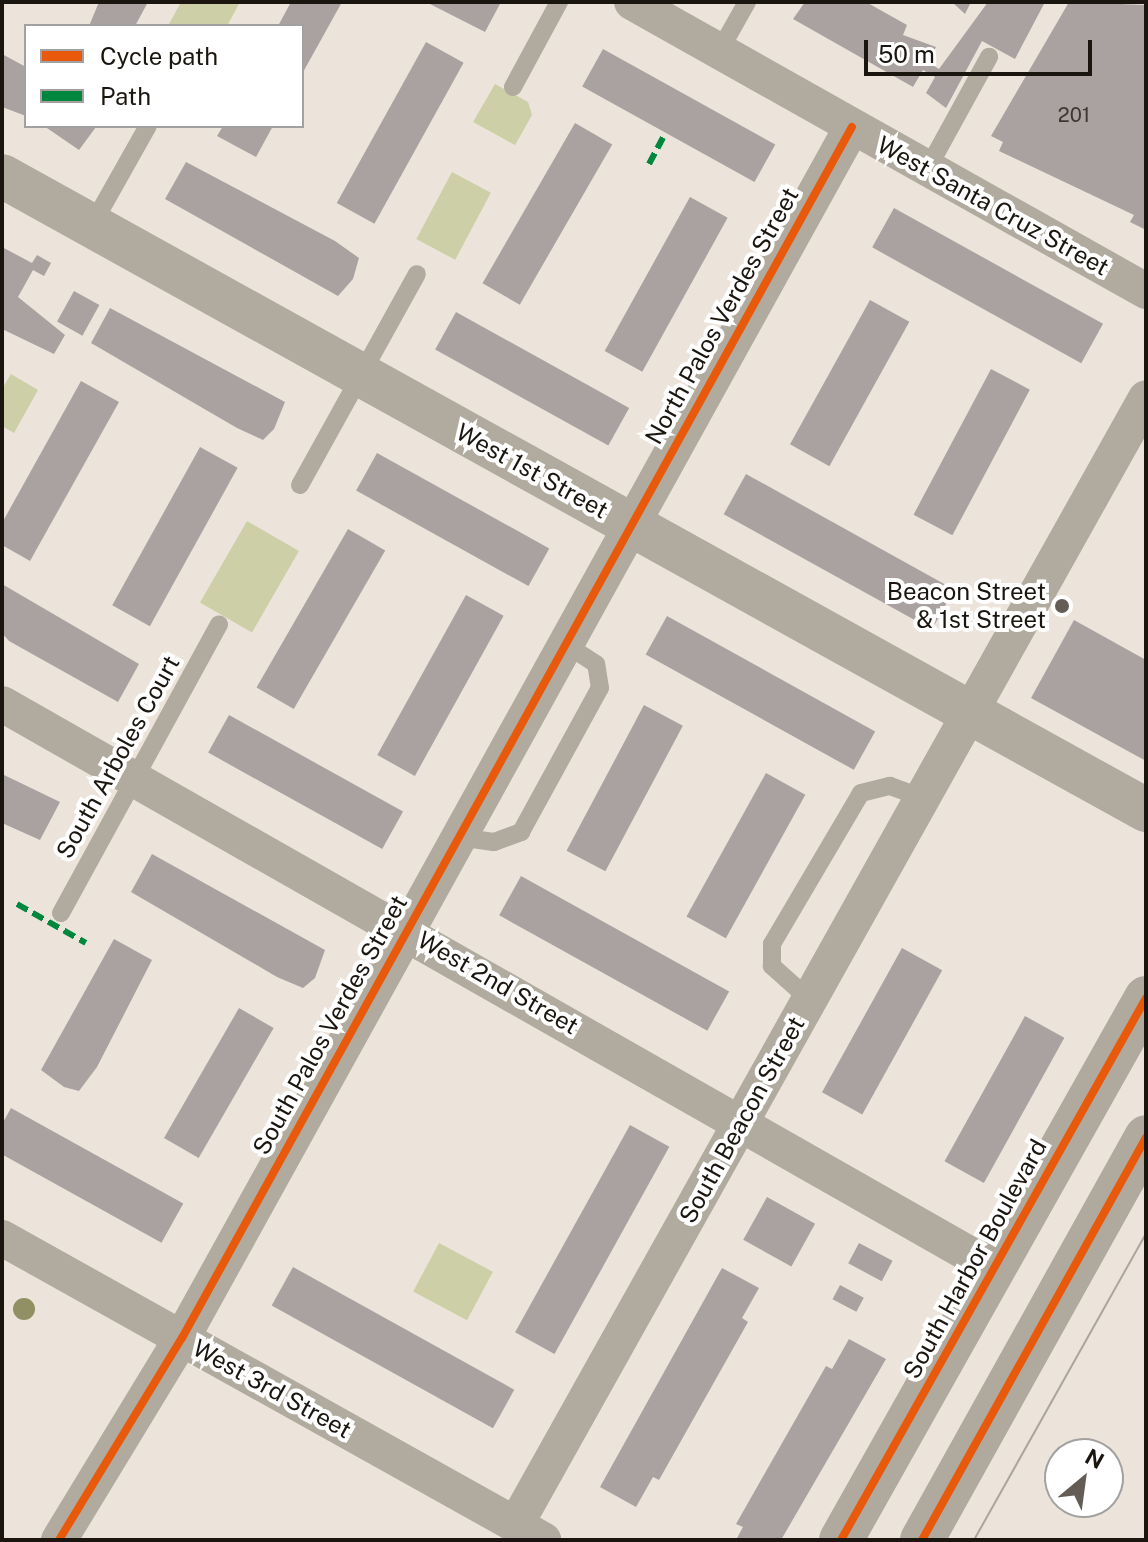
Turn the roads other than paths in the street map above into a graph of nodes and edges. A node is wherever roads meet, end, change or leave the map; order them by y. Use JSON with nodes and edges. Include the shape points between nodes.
{"nodes":[{"id":1,"x":559,"y":2,"type":"edge"},
{"id":2,"x":632,"y":2,"type":"edge"},
{"id":3,"x":747,"y":2,"type":"edge"},
{"id":4,"x":720,"y":50,"type":"junction"},
{"id":5,"x":989,"y":57,"type":"dead end"},
{"id":6,"x":513,"y":87,"type":"dead end"},
{"id":7,"x":852,"y":127,"type":"junction"},
{"id":8,"x":147,"y":128,"type":"edge"},
{"id":9,"x":928,"y":168,"type":"junction"},
{"id":10,"x":2,"y":176,"type":"edge"},
{"id":11,"x":91,"y":227,"type":"junction"},
{"id":12,"x":417,"y":274,"type":"dead end"},
{"id":13,"x":1146,"y":291,"type":"edge"},
{"id":14,"x":360,"y":374,"type":"junction"},
{"id":15,"x":1146,"y":398,"type":"edge"},
{"id":16,"x":300,"y":485,"type":"dead end"},
{"id":17,"x":628,"y":524,"type":"junction"},
{"id":18,"x":219,"y":624,"type":"dead end"},
{"id":19,"x":564,"y":643,"type":"junction"},
{"id":20,"x":2,"y":704,"type":"edge"},
{"id":21,"x":968,"y":716,"type":"junction"},
{"id":22,"x":133,"y":778,"type":"junction"},
{"id":23,"x":921,"y":797,"type":"junction"},
{"id":24,"x":1146,"y":810,"type":"edge"},
{"id":25,"x":458,"y":837,"type":"junction"},
{"id":26,"x":61,"y":913,"type":"dead end"},
{"id":27,"x":404,"y":930,"type":"junction"},
{"id":28,"x":1146,"y":998,"type":"edge"},
{"id":29,"x":809,"y":999,"type":"junction"},
{"id":30,"x":741,"y":1124,"type":"junction"},
{"id":31,"x":1146,"y":1137,"type":"edge"},
{"id":32,"x":2,"y":1238,"type":"edge"},
{"id":33,"x":992,"y":1267,"type":"junction"},
{"id":34,"x":182,"y":1338,"type":"junction"},
{"id":35,"x":529,"y":1532,"type":"edge"},
{"id":36,"x":59,"y":1540,"type":"edge"},
{"id":37,"x":841,"y":1540,"type":"edge"},
{"id":38,"x":922,"y":1540,"type":"edge"}],
"edges":[{"from":1,"to":6,"type":"lane"},
{"from":2,"to":4,"type":"street","name":"West Santa Cruz Street"},
{"from":3,"to":4,"type":"lane"},
{"from":4,"to":7,"type":"street","name":"West Santa Cruz Street"},
{"from":5,"to":9,"type":"lane"},
{"from":7,"to":9,"type":"street","name":"West Santa Cruz Street"},
{"from":7,"to":17,"type":"street","name":"North Palos Verdes Street"},
{"from":8,"to":11,"type":"lane"},
{"from":9,"to":13,"type":"street","name":"West Santa Cruz Street"},
{"from":10,"to":11,"type":"street","name":"West 1st Street"},
{"from":11,"to":14,"type":"street","name":"West 1st Street"},
{"from":12,"to":14,"type":"lane"},
{"from":14,"to":16,"type":"lane"},
{"from":14,"to":17,"type":"street","name":"West 1st Street"},
{"from":15,"to":21,"type":"street","name":"South Beacon Street"},
{"from":17,"to":19,"type":"street","name":"South Palos Verdes Street"},
{"from":17,"to":21,"type":"street","name":"West 1st Street"},
{"from":18,"to":22,"type":"lane","name":"South Arboles Court"},
{"from":19,"to":25,"type":"street","name":"South Palos Verdes Street"},
{"from":19,"to":25,"type":"lane","via":[[596,664],[600,688],[521,832],[494,842]]},
{"from":20,"to":22,"type":"street","name":"West 2nd Street"},
{"from":21,"to":23,"type":"street","name":"South Beacon Street"},
{"from":21,"to":24,"type":"street","name":"West 1st Street"},
{"from":22,"to":26,"type":"lane","name":"South Arboles Court"},
{"from":22,"to":27,"type":"street","name":"West 2nd Street"},
{"from":23,"to":29,"type":"street","name":"South Beacon Street"},
{"from":23,"to":29,"type":"lane","via":[[890,786],[861,793],[772,944],[772,966]]},
{"from":25,"to":27,"type":"street","name":"South Palos Verdes Street"},
{"from":27,"to":30,"type":"street","name":"West 2nd Street"},
{"from":27,"to":34,"type":"street","name":"South Palos Verdes Street"},
{"from":28,"to":33,"type":"main road","name":"South Harbor Boulevard"},
{"from":29,"to":30,"type":"street","name":"South Beacon Street"},
{"from":30,"to":33,"type":"street","name":"West 2nd Street"},
{"from":30,"to":35,"type":"street","name":"South Beacon Street"},
{"from":31,"to":38,"type":"main road"},
{"from":32,"to":34,"type":"street","name":"West 3rd Street"},
{"from":33,"to":37,"type":"main road","name":"South Harbor Boulevard"},
{"from":34,"to":35,"type":"street","name":"West 3rd Street"},
{"from":34,"to":36,"type":"street","name":"South Palos Verdes Street"}]}
